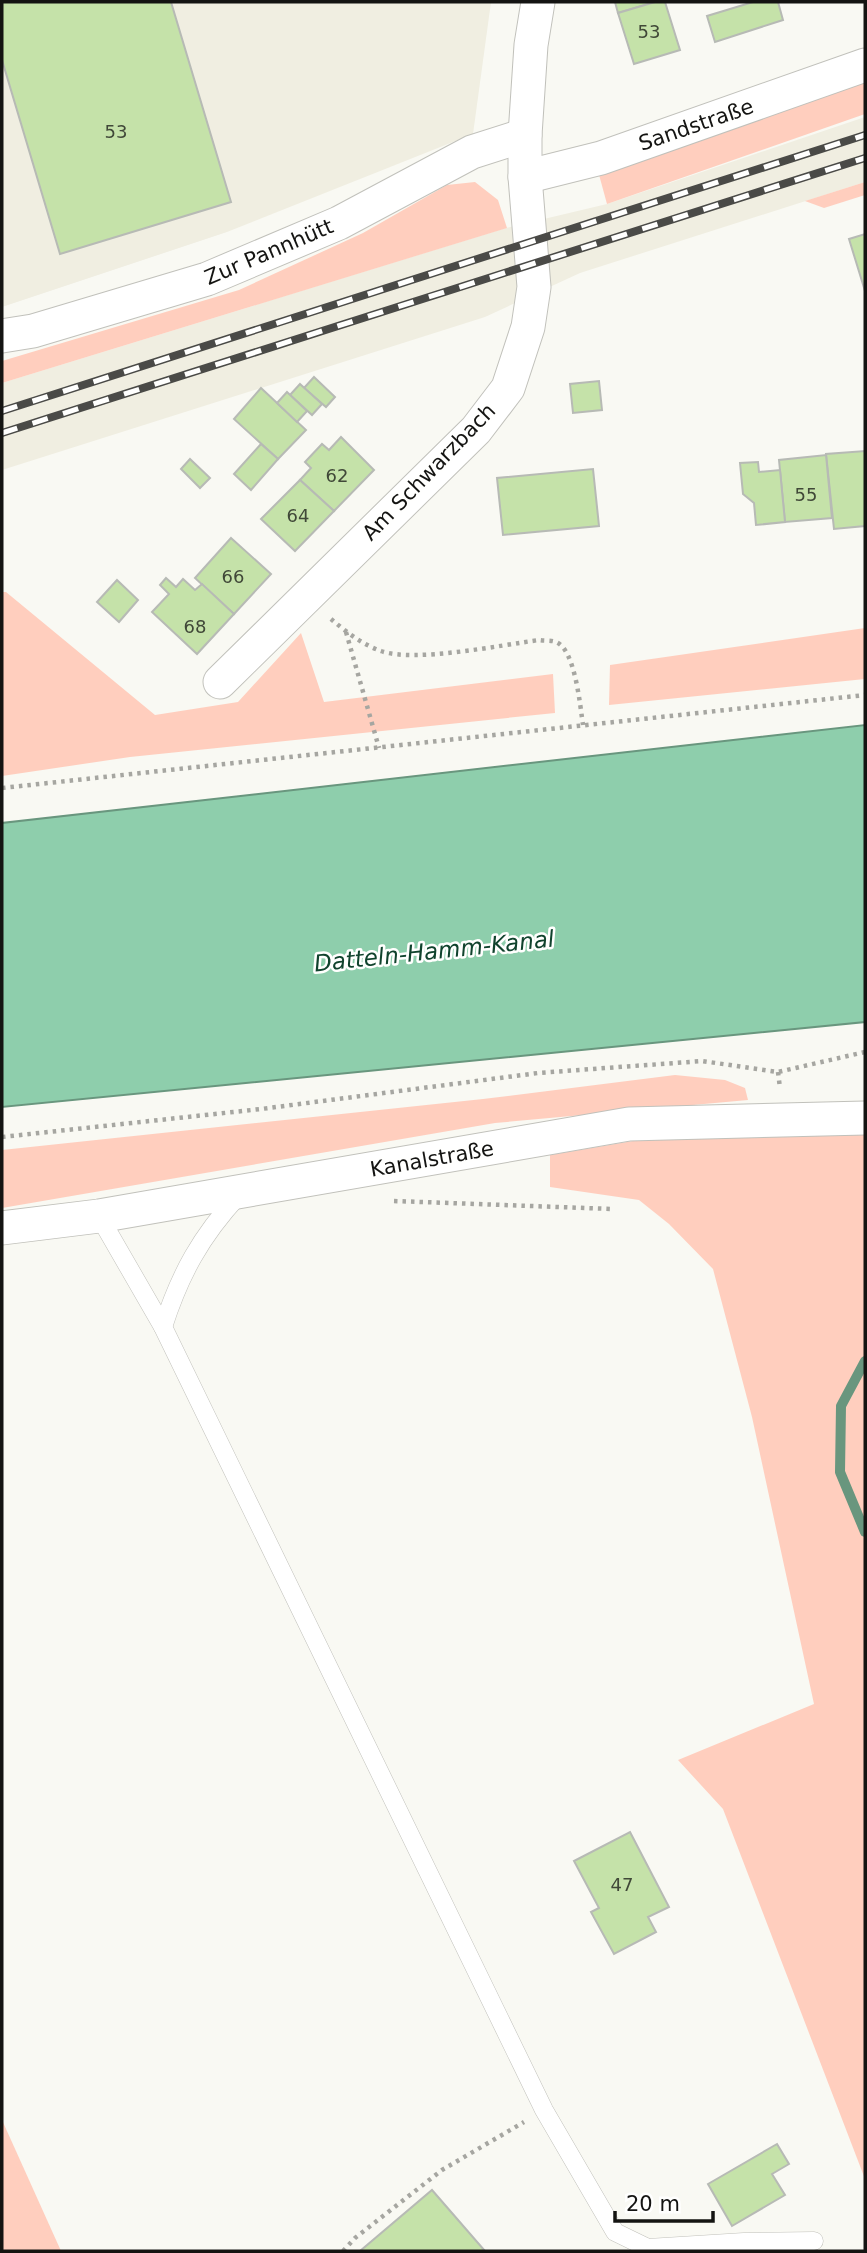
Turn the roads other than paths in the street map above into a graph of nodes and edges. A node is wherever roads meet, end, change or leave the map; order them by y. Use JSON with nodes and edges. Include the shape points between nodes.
{"nodes":[{"id":1,"x":538,"y":2,"type":"edge"},
{"id":2,"x":865,"y":65,"type":"edge"},
{"id":3,"x":525,"y":135,"type":"junction"},
{"id":4,"x":525,"y":177,"type":"junction"},
{"id":5,"x":2,"y":336,"type":"edge"},
{"id":6,"x":220,"y":682,"type":"dead end"},
{"id":7,"x":865,"y":1118,"type":"edge"},
{"id":8,"x":242,"y":1192,"type":"junction"},
{"id":9,"x":99,"y":1216,"type":"junction"},
{"id":10,"x":2,"y":1228,"type":"edge"},
{"id":11,"x":163,"y":1327,"type":"junction"},
{"id":12,"x":814,"y":2241,"type":"dead end"}],
"edges":[{"from":1,"to":3,"type":"street","name":"Am Schwarzbach"},
{"from":2,"to":4,"type":"street","name":"Sandstraße","via":[[601,158]]},
{"from":3,"to":4,"type":"street","name":"Am Schwarzbach"},
{"from":3,"to":5,"type":"street","name":"Zur Pannhütt","via":[[472,152],[340,223],[208,279]]},
{"from":4,"to":6,"type":"street","name":"Am Schwarzbach","via":[[534,287],[528,327],[508,388],[476,430]]},
{"from":7,"to":8,"type":"street","name":"Kanalstraße","via":[[629,1124]]},
{"from":8,"to":9,"type":"street","name":"Kanalstraße"},
{"from":8,"to":11,"type":"lane","via":[[192,1255]]},
{"from":9,"to":10,"type":"street","name":"Kanalstraße"},
{"from":9,"to":11,"type":"lane"},
{"from":11,"to":12,"type":"lane","via":[[544,2110],[615,2232],[648,2248]]}]}
